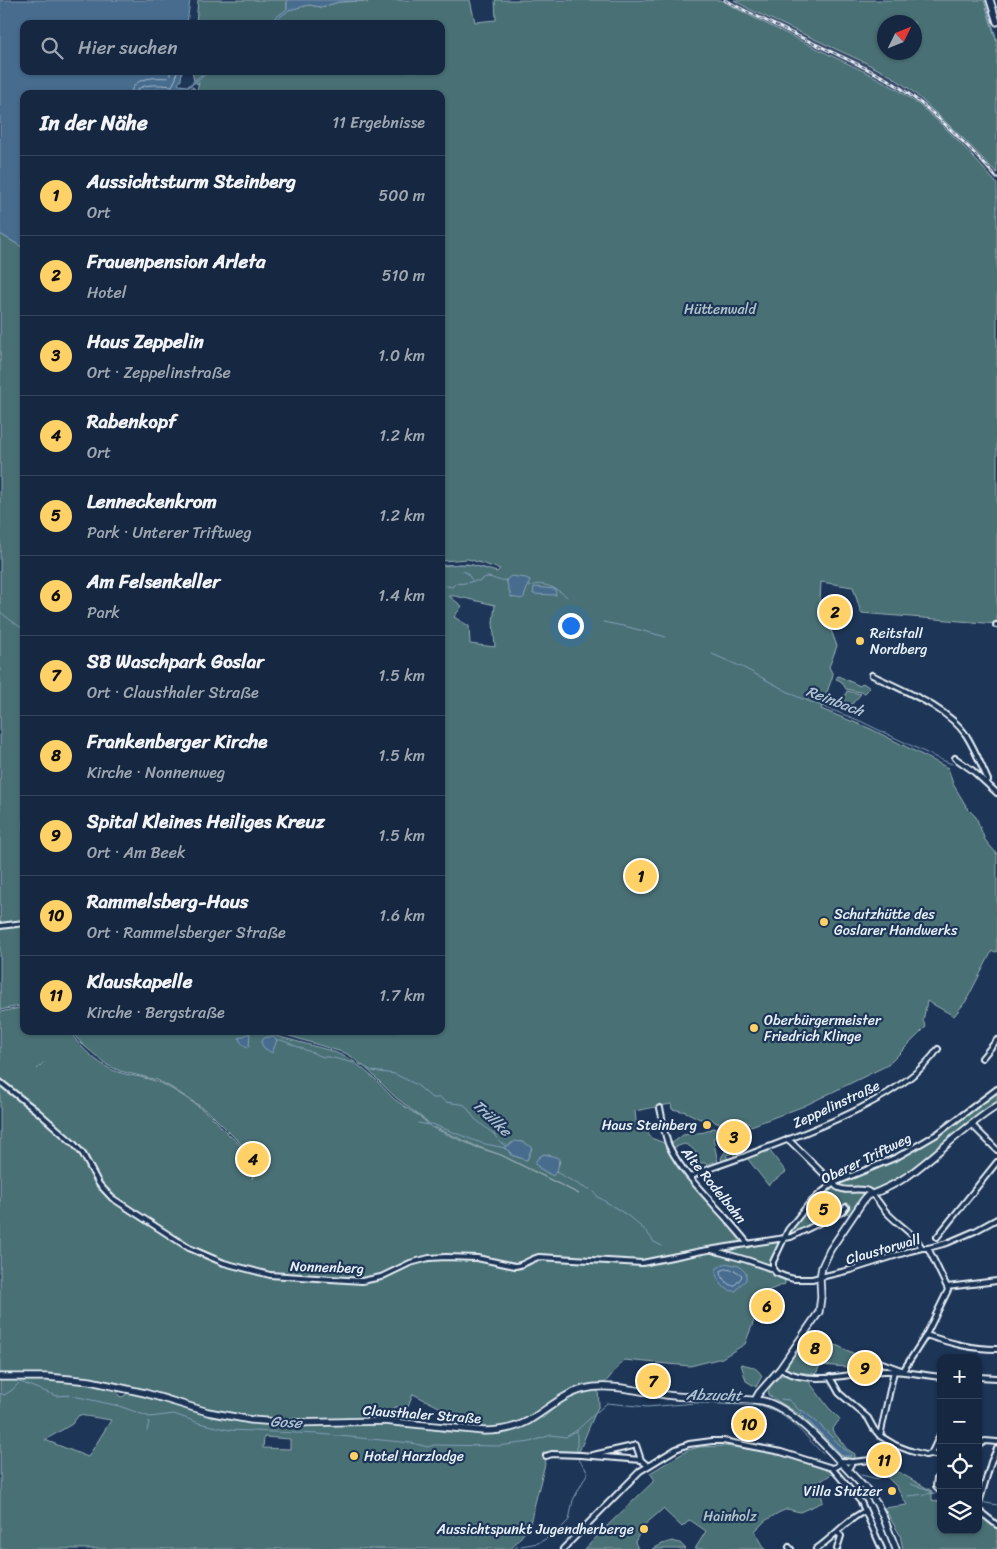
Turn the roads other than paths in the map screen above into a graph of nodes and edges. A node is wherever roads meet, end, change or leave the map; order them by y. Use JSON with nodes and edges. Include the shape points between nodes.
{"nodes":[{"id":1,"x":990,"y":0,"type":"edge"},
{"id":2,"x":997,"y":22,"type":"edge"},
{"id":3,"x":872,"y":675,"type":"dead end"},
{"id":4,"x":955,"y":758,"type":"dead end"},
{"id":5,"x":986,"y":782,"type":"junction"},
{"id":6,"x":997,"y":793,"type":"edge"},
{"id":7,"x":20,"y":924,"type":"edge"},
{"id":8,"x":0,"y":926,"type":"edge"},
{"id":9,"x":997,"y":1040,"type":"edge"},
{"id":10,"x":938,"y":1049,"type":"dead end"},
{"id":11,"x":982,"y":1058,"type":"dead end"},
{"id":12,"x":0,"y":1082,"type":"edge"},
{"id":13,"x":997,"y":1090,"type":"edge"},
{"id":14,"x":997,"y":1106,"type":"edge"},
{"id":15,"x":660,"y":1108,"type":"dead end"},
{"id":16,"x":972,"y":1125,"type":"junction"},
{"id":17,"x":788,"y":1139,"type":"junction"},
{"id":18,"x":997,"y":1150,"type":"edge"},
{"id":19,"x":997,"y":1162,"type":"edge"},
{"id":20,"x":690,"y":1177,"type":"junction"},
{"id":21,"x":834,"y":1183,"type":"junction"},
{"id":22,"x":872,"y":1194,"type":"junction"},
{"id":23,"x":846,"y":1207,"type":"dead end"},
{"id":24,"x":997,"y":1219,"type":"edge"},
{"id":25,"x":786,"y":1236,"type":"junction"},
{"id":26,"x":937,"y":1237,"type":"dead end"},
{"id":27,"x":748,"y":1244,"type":"junction"},
{"id":28,"x":922,"y":1248,"type":"junction"},
{"id":29,"x":928,"y":1248,"type":"junction"},
{"id":30,"x":710,"y":1250,"type":"junction"},
{"id":31,"x":773,"y":1269,"type":"junction"},
{"id":32,"x":820,"y":1278,"type":"junction"},
{"id":33,"x":997,"y":1281,"type":"edge"},
{"id":34,"x":947,"y":1287,"type":"junction"},
{"id":35,"x":926,"y":1335,"type":"junction"},
{"id":36,"x":997,"y":1349,"type":"edge"},
{"id":37,"x":780,"y":1369,"type":"junction"},
{"id":38,"x":894,"y":1371,"type":"junction"},
{"id":39,"x":903,"y":1371,"type":"junction"},
{"id":40,"x":870,"y":1372,"type":"junction"},
{"id":41,"x":937,"y":1376,"type":"edge"},
{"id":42,"x":830,"y":1377,"type":"junction"},
{"id":43,"x":982,"y":1377,"type":"edge"},
{"id":44,"x":0,"y":1378,"type":"edge"},
{"id":45,"x":997,"y":1378,"type":"edge"},
{"id":46,"x":765,"y":1389,"type":"junction"},
{"id":47,"x":757,"y":1400,"type":"junction"},
{"id":48,"x":772,"y":1403,"type":"junction"},
{"id":49,"x":880,"y":1436,"type":"junction"},
{"id":50,"x":937,"y":1441,"type":"edge"},
{"id":51,"x":997,"y":1442,"type":"edge"},
{"id":52,"x":981,"y":1444,"type":"edge"},
{"id":53,"x":895,"y":1445,"type":"junction"},
{"id":54,"x":997,"y":1449,"type":"edge"},
{"id":55,"x":931,"y":1454,"type":"junction"},
{"id":56,"x":546,"y":1456,"type":"dead end"},
{"id":57,"x":588,"y":1456,"type":"junction"},
{"id":58,"x":937,"y":1456,"type":"edge"},
{"id":59,"x":641,"y":1460,"type":"junction"},
{"id":60,"x":840,"y":1460,"type":"junction"},
{"id":61,"x":851,"y":1465,"type":"junction"},
{"id":62,"x":648,"y":1466,"type":"junction"},
{"id":63,"x":832,"y":1468,"type":"junction"},
{"id":64,"x":937,"y":1478,"type":"dead end"},
{"id":65,"x":937,"y":1487,"type":"edge"},
{"id":66,"x":867,"y":1490,"type":"junction"},
{"id":67,"x":982,"y":1495,"type":"edge"},
{"id":68,"x":982,"y":1506,"type":"edge"},
{"id":69,"x":865,"y":1511,"type":"junction"},
{"id":70,"x":997,"y":1525,"type":"edge"},
{"id":71,"x":838,"y":1533,"type":"junction"},
{"id":72,"x":563,"y":1549,"type":"edge"},
{"id":73,"x":816,"y":1549,"type":"edge"},
{"id":74,"x":836,"y":1549,"type":"edge"},
{"id":75,"x":882,"y":1549,"type":"edge"},
{"id":76,"x":896,"y":1549,"type":"edge"}],
"edges":[{"from":1,"to":2,"type":"main road"},
{"from":3,"to":5,"type":"street","via":[[923,700],[951,720],[972,746],[988,780]]},
{"from":4,"to":5,"type":"street"},
{"from":5,"to":6,"type":"street"},
{"from":7,"to":8,"type":"street"},
{"from":9,"to":11,"type":"street"},
{"from":10,"to":17,"type":"street","name":"Zeppelinstraße","via":[[917,1073],[878,1098]]},
{"from":12,"to":30,"type":"street","name":"Nonnenberg","via":[[74,1144],[99,1184],[112,1198],[189,1248],[224,1263],[270,1275],[362,1281],[429,1258],[477,1258],[515,1266],[539,1257],[642,1263]]},
{"from":13,"to":21,"type":"street","name":"Oberer Triftweg","via":[[920,1144]]},
{"from":14,"to":16,"type":"main road"},
{"from":15,"to":20,"type":"street","name":"Alte Rodelbahn","via":[[669,1145]]},
{"from":16,"to":18,"type":"street"},
{"from":16,"to":22,"type":"main road","via":[[908,1176]]},
{"from":17,"to":20,"type":"street","name":"Zeppelinstraße"},
{"from":17,"to":21,"type":"street","name":"Zeppelinstraße"},
{"from":19,"to":26,"type":"street"},
{"from":20,"to":27,"type":"street","name":"Alte Rodelbahn"},
{"from":21,"to":22,"type":"street","name":"Zeppelinstraße","via":[[840,1189],[866,1190]]},
{"from":21,"to":25,"type":"street","name":"Oberer Triftweg","via":[[808,1205]]},
{"from":22,"to":28,"type":"street"},
{"from":22,"to":32,"type":"main road","via":[[867,1196],[830,1250]]},
{"from":23,"to":25,"type":"street","via":[[791,1237]]},
{"from":24,"to":29,"type":"street","name":"Claustorwall","via":[[975,1231]]},
{"from":25,"to":27,"type":"street"},
{"from":25,"to":31,"type":"street","name":"Oberer Triftweg","via":[[773,1262]]},
{"from":27,"to":30,"type":"street"},
{"from":28,"to":29,"type":"street","name":"Claustorwall"},
{"from":28,"to":32,"type":"street","name":"Claustorwall"},
{"from":29,"to":34,"type":"street"},
{"from":30,"to":31,"type":"street","name":"Nonnenberg"},
{"from":31,"to":32,"type":"street","name":"Claustorwall","via":[[794,1279]]},
{"from":32,"to":37,"type":"main road","via":[[819,1312]]},
{"from":33,"to":34,"type":"street"},
{"from":34,"to":35,"type":"street"},
{"from":35,"to":36,"type":"street","via":[[967,1348]]},
{"from":35,"to":39,"type":"street"},
{"from":37,"to":42,"type":"street","via":[[814,1378]]},
{"from":37,"to":46,"type":"main road"},
{"from":38,"to":39,"type":"street"},
{"from":38,"to":40,"type":"street"},
{"from":38,"to":49,"type":"street"},
{"from":39,"to":40,"type":"street","via":[[871,1359]]},
{"from":39,"to":41,"type":"street"},
{"from":40,"to":42,"type":"street"},
{"from":42,"to":49,"type":"street","via":[[839,1393],[868,1418]]},
{"from":43,"to":45,"type":"street"},
{"from":44,"to":47,"type":"main road","name":"Clausthaler Straße","via":[[90,1381],[251,1420],[290,1423],[384,1421],[484,1431],[528,1421],[566,1396],[590,1388]]},
{"from":46,"to":47,"type":"main road"},
{"from":46,"to":48,"type":"main road"},
{"from":47,"to":48,"type":"main road","name":"Clausthaler Straße"},
{"from":48,"to":60,"type":"main road","name":"Clausthaler Straße","via":[[790,1413]]},
{"from":49,"to":53,"type":"street"},
{"from":50,"to":55,"type":"street"},
{"from":51,"to":52,"type":"street"},
{"from":53,"to":55,"type":"street","via":[[918,1454]]},
{"from":53,"to":61,"type":"street","via":[[871,1460]]},
{"from":54,"to":67,"type":"street"},
{"from":55,"to":58,"type":"street"},
{"from":56,"to":57,"type":"street"},
{"from":57,"to":59,"type":"street"},
{"from":57,"to":59,"type":"street","via":[[635,1446]]},
{"from":59,"to":62,"type":"street"},
{"from":60,"to":61,"type":"main road","name":"Clausthaler Straße"},
{"from":60,"to":63,"type":"street"},
{"from":60,"to":66,"type":"main road","name":"Clausthaler Straße"},
{"from":61,"to":66,"type":"main road","name":"Clausthaler Straße"},
{"from":62,"to":63,"type":"street","via":[[690,1444],[723,1441],[781,1452]]},
{"from":62,"to":72,"type":"street"},
{"from":63,"to":69,"type":"street"},
{"from":64,"to":65,"type":"street"},
{"from":66,"to":76,"type":"main road","name":"Clausthaler Straße","via":[[883,1516]]},
{"from":68,"to":70,"type":"street"},
{"from":69,"to":71,"type":"street"},
{"from":69,"to":75,"type":"street"},
{"from":71,"to":73,"type":"street"},
{"from":71,"to":74,"type":"street","via":[[841,1536]]}]}
